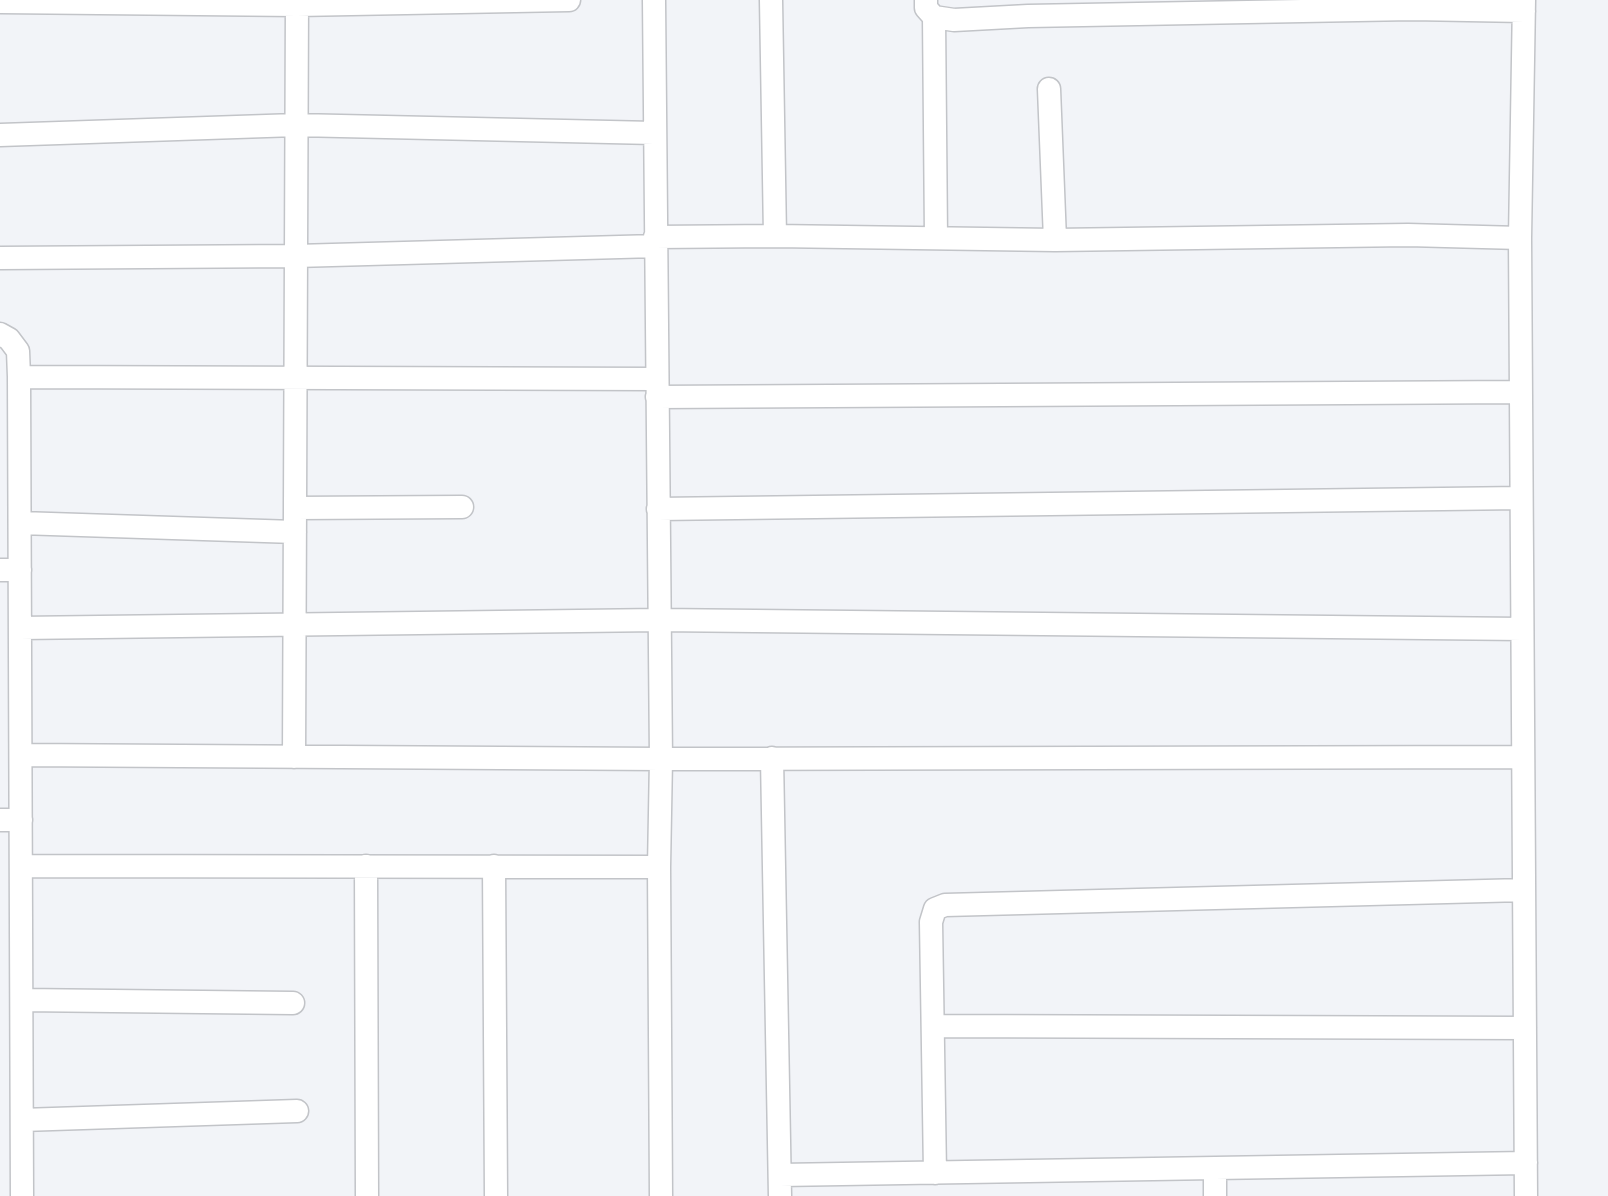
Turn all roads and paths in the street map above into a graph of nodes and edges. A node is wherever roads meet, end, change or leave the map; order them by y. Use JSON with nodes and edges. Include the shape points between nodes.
{"nodes":[{"id":1,"x":569,"y":0,"type":"edge"},
{"id":2,"x":654,"y":0,"type":"edge"},
{"id":3,"x":771,"y":0,"type":"edge"},
{"id":4,"x":0,"y":2,"type":"edge"},
{"id":5,"x":297,"y":2,"type":"edge"},
{"id":6,"x":1524,"y":6,"type":"edge"},
{"id":7,"x":930,"y":8,"type":"edge"},
{"id":8,"x":1049,"y":89,"type":"dead end"},
{"id":9,"x":296,"y":125,"type":"junction"},
{"id":10,"x":654,"y":133,"type":"junction"},
{"id":11,"x":0,"y":135,"type":"edge"},
{"id":12,"x":774,"y":236,"type":"junction"},
{"id":13,"x":936,"y":238,"type":"junction"},
{"id":14,"x":1520,"y":238,"type":"junction"},
{"id":15,"x":1055,"y":240,"type":"junction"},
{"id":16,"x":656,"y":241,"type":"junction"},
{"id":17,"x":296,"y":256,"type":"junction"},
{"id":18,"x":0,"y":258,"type":"edge"},
{"id":19,"x":0,"y":334,"type":"edge"},
{"id":20,"x":19,"y":377,"type":"junction"},
{"id":21,"x":296,"y":378,"type":"junction"},
{"id":22,"x":656,"y":388,"type":"junction"},
{"id":23,"x":1521,"y":392,"type":"junction"},
{"id":24,"x":10,"y":458,"type":"edge"},
{"id":25,"x":1522,"y":498,"type":"junction"},
{"id":26,"x":462,"y":507,"type":"dead end"},
{"id":27,"x":295,"y":508,"type":"junction"},
{"id":28,"x":658,"y":509,"type":"junction"},
{"id":29,"x":20,"y":523,"type":"junction"},
{"id":30,"x":295,"y":532,"type":"junction"},
{"id":31,"x":10,"y":570,"type":"edge"},
{"id":32,"x":659,"y":620,"type":"junction"},
{"id":33,"x":295,"y":625,"type":"junction"},
{"id":34,"x":20,"y":628,"type":"junction"},
{"id":35,"x":1522,"y":629,"type":"junction"},
{"id":36,"x":10,"y":682,"type":"edge"},
{"id":37,"x":21,"y":755,"type":"junction"},
{"id":38,"x":294,"y":757,"type":"junction"},
{"id":39,"x":1522,"y":757,"type":"junction"},
{"id":40,"x":772,"y":758,"type":"junction"},
{"id":41,"x":661,"y":759,"type":"junction"},
{"id":42,"x":10,"y":820,"type":"edge"},
{"id":43,"x":21,"y":866,"type":"junction"},
{"id":44,"x":366,"y":866,"type":"junction"},
{"id":45,"x":494,"y":866,"type":"junction"},
{"id":46,"x":659,"y":867,"type":"junction"},
{"id":47,"x":1524,"y":890,"type":"junction"},
{"id":48,"x":22,"y":1000,"type":"junction"},
{"id":49,"x":294,"y":1003,"type":"dead end"},
{"id":50,"x":933,"y":1026,"type":"junction"},
{"id":51,"x":1525,"y":1028,"type":"junction"},
{"id":52,"x":297,"y":1112,"type":"dead end"},
{"id":53,"x":22,"y":1120,"type":"junction"},
{"id":54,"x":1526,"y":1164,"type":"junction"},
{"id":55,"x":1215,"y":1168,"type":"junction"},
{"id":56,"x":936,"y":1173,"type":"junction"},
{"id":57,"x":780,"y":1186,"type":"edge"},
{"id":58,"x":22,"y":1196,"type":"edge"},
{"id":59,"x":367,"y":1196,"type":"edge"},
{"id":60,"x":496,"y":1196,"type":"edge"},
{"id":61,"x":661,"y":1196,"type":"edge"},
{"id":62,"x":1215,"y":1196,"type":"edge"},
{"id":63,"x":1526,"y":1196,"type":"edge"}],
"edges":[{"from":1,"to":5,"type":"street"},
{"from":2,"to":10,"type":"street"},
{"from":3,"to":12,"type":"street"},
{"from":4,"to":5,"type":"street"},
{"from":5,"to":9,"type":"street"},
{"from":6,"to":7,"type":"street","via":[[1038,15],[954,20]]},
{"from":6,"to":14,"type":"street"},
{"from":7,"to":13,"type":"street"},
{"from":8,"to":15,"type":"street"},
{"from":9,"to":10,"type":"street"},
{"from":9,"to":11,"type":"street"},
{"from":9,"to":17,"type":"street"},
{"from":10,"to":16,"type":"street"},
{"from":12,"to":13,"type":"street"},
{"from":12,"to":16,"type":"street"},
{"from":13,"to":15,"type":"street"},
{"from":14,"to":15,"type":"street","via":[[1408,235]]},
{"from":14,"to":23,"type":"street"},
{"from":16,"to":17,"type":"street"},
{"from":16,"to":22,"type":"street"},
{"from":17,"to":18,"type":"street"},
{"from":17,"to":21,"type":"street"},
{"from":19,"to":20,"type":"street","via":[[9,339],[18,352]]},
{"from":20,"to":21,"type":"street"},
{"from":20,"to":24,"type":"street"},
{"from":21,"to":22,"type":"street"},
{"from":21,"to":27,"type":"street"},
{"from":22,"to":23,"type":"street"},
{"from":22,"to":28,"type":"street"},
{"from":23,"to":25,"type":"street"},
{"from":24,"to":29,"type":"street"},
{"from":25,"to":28,"type":"street"},
{"from":25,"to":35,"type":"street"},
{"from":26,"to":27,"type":"street"},
{"from":27,"to":30,"type":"street"},
{"from":28,"to":32,"type":"street"},
{"from":29,"to":30,"type":"street"},
{"from":29,"to":31,"type":"street"},
{"from":30,"to":33,"type":"street"},
{"from":31,"to":34,"type":"street"},
{"from":32,"to":33,"type":"street"},
{"from":32,"to":35,"type":"street"},
{"from":32,"to":41,"type":"street"},
{"from":33,"to":34,"type":"street"},
{"from":33,"to":38,"type":"street"},
{"from":34,"to":36,"type":"street"},
{"from":35,"to":39,"type":"street"},
{"from":36,"to":37,"type":"street"},
{"from":37,"to":38,"type":"street"},
{"from":37,"to":42,"type":"street"},
{"from":38,"to":41,"type":"street"},
{"from":39,"to":40,"type":"street"},
{"from":39,"to":47,"type":"street"},
{"from":40,"to":41,"type":"street"},
{"from":40,"to":57,"type":"street"},
{"from":41,"to":46,"type":"street"},
{"from":42,"to":43,"type":"street"},
{"from":43,"to":44,"type":"street"},
{"from":43,"to":48,"type":"street"},
{"from":44,"to":45,"type":"street"},
{"from":44,"to":59,"type":"street"},
{"from":45,"to":46,"type":"street"},
{"from":45,"to":60,"type":"street"},
{"from":46,"to":61,"type":"street"},
{"from":47,"to":50,"type":"street","via":[[945,905],[935,909],[931,922]]},
{"from":47,"to":51,"type":"street"},
{"from":48,"to":49,"type":"street"},
{"from":48,"to":53,"type":"street"},
{"from":50,"to":51,"type":"street"},
{"from":50,"to":56,"type":"street"},
{"from":51,"to":54,"type":"street"},
{"from":52,"to":53,"type":"street"},
{"from":53,"to":58,"type":"street"},
{"from":54,"to":55,"type":"street"},
{"from":54,"to":63,"type":"street"},
{"from":55,"to":56,"type":"street"},
{"from":55,"to":62,"type":"street"},
{"from":56,"to":57,"type":"street"}]}
